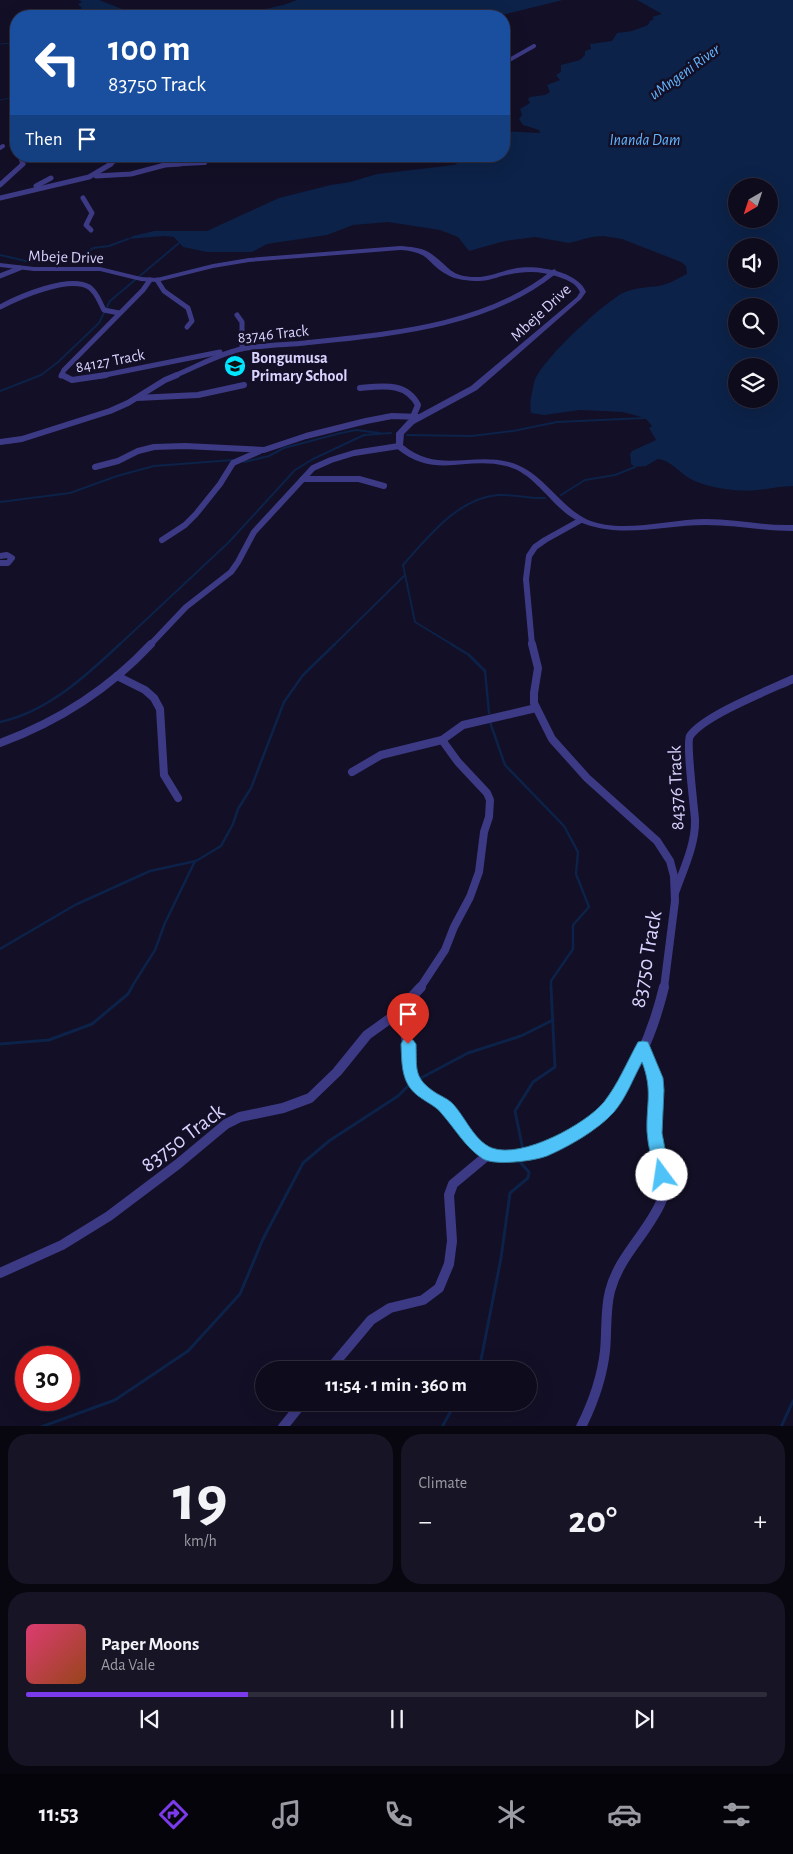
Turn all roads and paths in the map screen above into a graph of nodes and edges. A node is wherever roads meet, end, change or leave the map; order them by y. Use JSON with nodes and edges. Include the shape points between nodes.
{"nodes":[{"id":1,"x":534,"y":46,"type":"dead end"},
{"id":2,"x":510,"y":60,"type":"edge"},
{"id":3,"x":22,"y":162,"type":"edge"},
{"id":4,"x":114,"y":162,"type":"edge"},
{"id":5,"x":206,"y":162,"type":"edge"},
{"id":6,"x":89,"y":176,"type":"junction"},
{"id":7,"x":51,"y":178,"type":"dead end"},
{"id":8,"x":0,"y":185,"type":"edge"},
{"id":9,"x":18,"y":194,"type":"junction"},
{"id":10,"x":0,"y":198,"type":"edge"},
{"id":11,"x":83,"y":198,"type":"dead end"},
{"id":12,"x":92,"y":230,"type":"dead end"},
{"id":13,"x":0,"y":264,"type":"edge"},
{"id":14,"x":20,"y":268,"type":"junction"},
{"id":15,"x":554,"y":272,"type":"junction"},
{"id":16,"x":0,"y":276,"type":"edge"},
{"id":17,"x":152,"y":282,"type":"junction"},
{"id":18,"x":164,"y":290,"type":"junction"},
{"id":19,"x":0,"y":306,"type":"edge"},
{"id":20,"x":120,"y":313,"type":"junction"},
{"id":21,"x":237,"y":315,"type":"dead end"},
{"id":22,"x":187,"y":327,"type":"dead end"},
{"id":23,"x":238,"y":349,"type":"junction"},
{"id":24,"x":244,"y":385,"type":"dead end"},
{"id":25,"x":360,"y":388,"type":"dead end"},
{"id":26,"x":136,"y":398,"type":"junction"},
{"id":27,"x":417,"y":417,"type":"junction"},
{"id":28,"x":0,"y":442,"type":"edge"},
{"id":29,"x":399,"y":446,"type":"junction"},
{"id":30,"x":261,"y":450,"type":"junction"},
{"id":31,"x":95,"y":467,"type":"dead end"},
{"id":32,"x":303,"y":479,"type":"junction"},
{"id":33,"x":384,"y":486,"type":"dead end"},
{"id":34,"x":581,"y":520,"type":"junction"},
{"id":35,"x":793,"y":528,"type":"edge"},
{"id":36,"x":162,"y":540,"type":"dead end"},
{"id":37,"x":0,"y":556,"type":"edge"},
{"id":38,"x":0,"y":563,"type":"edge"},
{"id":39,"x":117,"y":676,"type":"junction"},
{"id":40,"x":793,"y":679,"type":"edge"},
{"id":41,"x":536,"y":708,"type":"junction"},
{"id":42,"x":442,"y":740,"type":"junction"},
{"id":43,"x":0,"y":743,"type":"edge"},
{"id":44,"x":352,"y":772,"type":"dead end"},
{"id":45,"x":178,"y":798,"type":"dead end"},
{"id":46,"x":675,"y":894,"type":"junction"},
{"id":47,"x":395,"y":1015,"type":"junction"},
{"id":48,"x":643,"y":1046,"type":"junction"},
{"id":49,"x":489,"y":1154,"type":"junction"},
{"id":50,"x":0,"y":1273,"type":"edge"},
{"id":51,"x":337,"y":1361,"type":"edge"},
{"id":52,"x":296,"y":1411,"type":"edge"},
{"id":53,"x":283,"y":1426,"type":"edge"},
{"id":54,"x":581,"y":1426,"type":"edge"}],
"edges":[{"from":1,"to":2,"type":"street"},
{"from":3,"to":8,"type":"street"},
{"from":4,"to":6,"type":"street"},
{"from":5,"to":6,"type":"street","via":[[157,166],[131,174]]},
{"from":6,"to":9,"type":"street"},
{"from":7,"to":9,"type":"street"},
{"from":9,"to":10,"type":"street"},
{"from":11,"to":12,"type":"street","via":[[92,213],[86,225]]},
{"from":13,"to":14,"type":"street","name":"Mbeje Drive"},
{"from":14,"to":16,"type":"street"},
{"from":14,"to":17,"type":"street","name":"Mbeje Drive","via":[[100,269]]},
{"from":15,"to":17,"type":"street","name":"Mbeje Drive","via":[[526,269],[486,278],[466,278],[448,273],[426,254],[400,248],[249,260]]},
{"from":15,"to":23,"type":"street","name":"83746 Track","via":[[539,284],[500,304],[432,326],[307,344]]},
{"from":15,"to":27,"type":"street","name":"Mbeje Drive","via":[[581,287],[583,292],[579,298],[485,380],[458,398]]},
{"from":17,"to":18,"type":"street"},
{"from":17,"to":18,"type":"street"},
{"from":17,"to":20,"type":"street","name":"84127 Track"},
{"from":18,"to":22,"type":"street","via":[[186,305],[192,317]]},
{"from":19,"to":20,"type":"street","via":[[38,291],[80,284],[92,289],[104,310]]},
{"from":20,"to":23,"type":"street","name":"84127 Track","via":[[61,376],[72,380],[92,378]]},
{"from":21,"to":23,"type":"street","via":[[242,322]]},
{"from":23,"to":26,"type":"street","name":"83746 Track","via":[[165,380]]},
{"from":24,"to":26,"type":"street","via":[[198,394]]},
{"from":25,"to":27,"type":"street","via":[[405,388],[418,405]]},
{"from":26,"to":28,"type":"street","name":"83746 Track","via":[[97,416],[22,439]]},
{"from":27,"to":29,"type":"street","name":"Mbeje Drive","via":[[404,428],[398,440]]},
{"from":27,"to":30,"type":"street","via":[[392,416],[366,421]]},
{"from":29,"to":32,"type":"street","via":[[322,463]]},
{"from":29,"to":34,"type":"street","via":[[428,463],[490,462],[518,468],[540,483],[568,513]]},
{"from":30,"to":31,"type":"street","via":[[162,446]]},
{"from":30,"to":36,"type":"street","via":[[233,463],[196,514]]},
{"from":32,"to":33,"type":"street","via":[[359,479]]},
{"from":32,"to":39,"type":"street","via":[[246,542],[236,565],[226,576],[186,606]]},
{"from":34,"to":35,"type":"street","via":[[615,528],[704,522]]},
{"from":34,"to":41,"type":"street","name":"83750 Track","via":[[533,547],[526,560],[532,643],[538,663],[534,693]]},
{"from":37,"to":38,"type":"street","via":[[12,558],[8,563]]},
{"from":39,"to":43,"type":"street","via":[[32,732]]},
{"from":39,"to":45,"type":"street","via":[[145,690],[160,710],[164,775]]},
{"from":40,"to":46,"type":"street","name":"84376 Track","via":[[718,714],[690,735],[688,746],[695,822],[689,855]]},
{"from":41,"to":42,"type":"street","via":[[470,722]]},
{"from":41,"to":46,"type":"street","name":"83750 Track","via":[[575,768],[638,824],[667,855],[671,862]]},
{"from":42,"to":44,"type":"street","via":[[382,755]]},
{"from":42,"to":47,"type":"street","name":"83750 Track","via":[[487,793],[490,808],[479,872],[470,897],[445,950],[419,990]]},
{"from":46,"to":48,"type":"street","name":"83750 Track","via":[[662,995]]},
{"from":47,"to":49,"type":"street","via":[[408,1044],[410,1074],[414,1083],[446,1107],[469,1138]]},
{"from":47,"to":50,"type":"street","name":"83750 Track","via":[[367,1035],[337,1072],[310,1098],[283,1108],[240,1117],[226,1124],[108,1216],[62,1245]]},
{"from":48,"to":49,"type":"street","name":"83750 Track","via":[[608,1108],[591,1123],[543,1150],[509,1156]]},
{"from":48,"to":54,"type":"street","via":[[657,1090],[654,1133],[664,1190],[662,1201],[615,1275],[610,1290],[600,1379]]},
{"from":49,"to":51,"type":"street","via":[[453,1184],[449,1195],[452,1241],[449,1264],[439,1288],[423,1300],[390,1308],[371,1320]]},
{"from":52,"to":53,"type":"street"}]}
